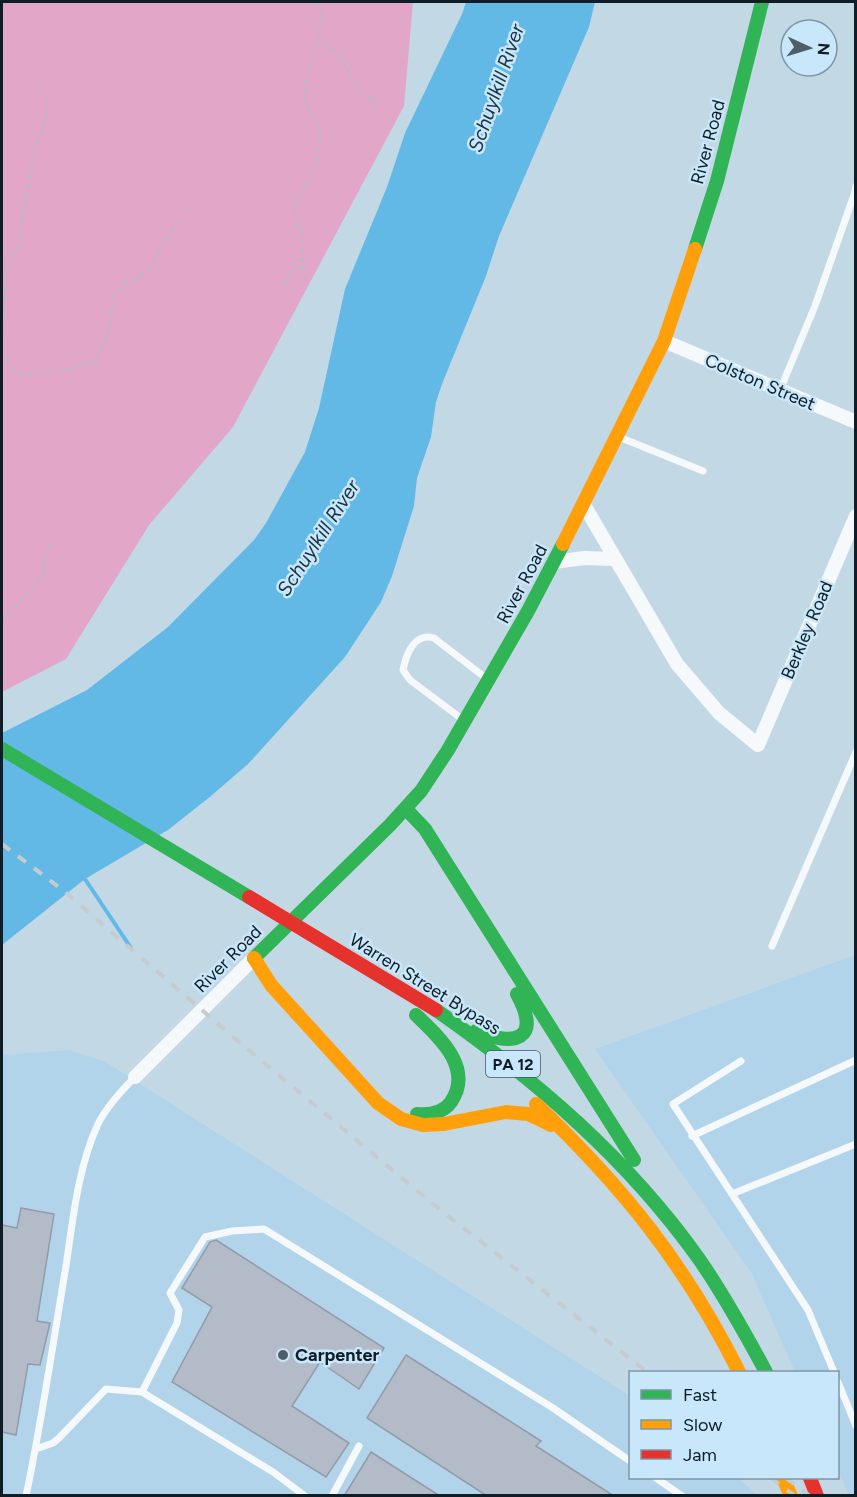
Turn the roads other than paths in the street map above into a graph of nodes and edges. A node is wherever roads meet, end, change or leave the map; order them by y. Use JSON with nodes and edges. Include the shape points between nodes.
{"nodes":[{"id":1,"x":762,"y":2,"type":"edge"},
{"id":2,"x":855,"y":186,"type":"edge"},
{"id":3,"x":664,"y":341,"type":"junction"},
{"id":4,"x":780,"y":390,"type":"junction"},
{"id":5,"x":855,"y":422,"type":"edge"},
{"id":6,"x":616,"y":436,"type":"junction"},
{"id":7,"x":703,"y":471,"type":"dead end"},
{"id":8,"x":584,"y":505,"type":"junction"},
{"id":9,"x":855,"y":516,"type":"edge"},
{"id":10,"x":615,"y":560,"type":"junction"},
{"id":11,"x":554,"y":562,"type":"junction"},
{"id":12,"x":489,"y":681,"type":"junction"},
{"id":13,"x":465,"y":721,"type":"junction"},
{"id":14,"x":2,"y":749,"type":"edge"},
{"id":15,"x":855,"y":752,"type":"edge"},
{"id":16,"x":406,"y":809,"type":"junction"},
{"id":17,"x":263,"y":923,"type":"dead end"},
{"id":18,"x":293,"y":941,"type":"dead end"},
{"id":19,"x":772,"y":946,"type":"dead end"},
{"id":20,"x":254,"y":958,"type":"junction"},
{"id":21,"x":451,"y":1020,"type":"junction"},
{"id":22,"x":855,"y":1060,"type":"edge"},
{"id":23,"x":741,"y":1061,"type":"dead end"},
{"id":24,"x":135,"y":1077,"type":"joint"},
{"id":25,"x":692,"y":1136,"type":"junction"},
{"id":26,"x":575,"y":1142,"type":"junction"},
{"id":27,"x":855,"y":1144,"type":"edge"},
{"id":28,"x":732,"y":1194,"type":"junction"},
{"id":29,"x":679,"y":1232,"type":"junction"},
{"id":30,"x":738,"y":1371,"type":"edge"},
{"id":31,"x":765,"y":1371,"type":"edge"},
{"id":32,"x":834,"y":1371,"type":"edge"},
{"id":33,"x":839,"y":1386,"type":"edge"},
{"id":34,"x":142,"y":1392,"type":"junction"},
{"id":35,"x":855,"y":1422,"type":"edge"},
{"id":36,"x":359,"y":1446,"type":"dead end"},
{"id":37,"x":36,"y":1449,"type":"junction"},
{"id":38,"x":629,"y":1460,"type":"edge"},
{"id":39,"x":657,"y":1479,"type":"edge"},
{"id":40,"x":783,"y":1479,"type":"edge"},
{"id":41,"x":810,"y":1479,"type":"edge"},
{"id":42,"x":26,"y":1496,"type":"edge"},
{"id":43,"x":305,"y":1496,"type":"edge"},
{"id":44,"x":332,"y":1496,"type":"edge"},
{"id":45,"x":682,"y":1496,"type":"edge"},
{"id":46,"x":791,"y":1496,"type":"edge"},
{"id":47,"x":817,"y":1496,"type":"edge"}],
"edges":[{"from":1,"to":3,"type":"main road","name":"River Road","via":[[717,181]]},
{"from":2,"to":4,"type":"lane","via":[[815,306]]},
{"from":3,"to":4,"type":"street","name":"Colston Street"},
{"from":3,"to":6,"type":"main road","name":"River Road"},
{"from":4,"to":5,"type":"street","name":"Colston Street"},
{"from":6,"to":7,"type":"lane"},
{"from":6,"to":8,"type":"main road","name":"River Road"},
{"from":8,"to":10,"type":"street"},
{"from":8,"to":11,"type":"main road","name":"River Road"},
{"from":9,"to":10,"type":"street","name":"Berkley Road","via":[[758,745],[719,713],[677,664]]},
{"from":10,"to":11,"type":"street","via":[[584,558]]},
{"from":11,"to":12,"type":"main road","name":"River Road"},
{"from":12,"to":13,"type":"main road","name":"River Road"},
{"from":12,"to":13,"type":"lane","via":[[434,638],[414,642],[403,670],[410,680]]},
{"from":13,"to":16,"type":"main road","name":"River Road"},
{"from":14,"to":21,"type":"main road","name":"Warren Street Bypass","number":"PA 12"},
{"from":15,"to":19,"type":"lane"},
{"from":16,"to":20,"type":"main road","name":"River Road"},
{"from":16,"to":21,"type":"main road","via":[[416,834],[523,1003],[528,1020],[525,1031],[508,1040],[493,1038]]},
{"from":16,"to":29,"type":"main road","via":[[425,829]]},
{"from":17,"to":18,"type":"main road"},
{"from":20,"to":24,"type":"street","name":"River Road"},
{"from":20,"to":26,"type":"main road","via":[[272,985],[378,1103],[396,1117],[415,1125],[434,1126],[492,1112],[515,1112],[546,1122]]},
{"from":20,"to":26,"type":"main road","name":"Warren Street Bypass","number":"PA 12","via":[[279,978],[393,1103],[409,1112],[429,1115],[449,1105],[456,1092],[458,1074],[452,1054],[412,1013],[525,1095]]},
{"from":21,"to":29,"type":"main road","name":"Warren Street Bypass","number":"PA 12","via":[[562,1104],[634,1177]]},
{"from":22,"to":25,"type":"lane"},
{"from":23,"to":25,"type":"lane","via":[[673,1104]]},
{"from":24,"to":37,"type":"lane","via":[[117,1095],[99,1123],[85,1160]]},
{"from":25,"to":28,"type":"lane"},
{"from":26,"to":30,"type":"main road","name":"Warren Street Bypass","number":"PA 12","via":[[621,1189],[676,1262]]},
{"from":27,"to":28,"type":"lane"},
{"from":28,"to":32,"type":"lane","via":[[808,1310]]},
{"from":29,"to":31,"type":"main road","name":"Warren Street Bypass","number":"PA 12","via":[[718,1287]]},
{"from":33,"to":35,"type":"lane"},
{"from":34,"to":37,"type":"lane","via":[[106,1389],[59,1438]]},
{"from":34,"to":38,"type":"lane","via":[[177,1323],[179,1310],[170,1293],[205,1237],[264,1229],[553,1408]]},
{"from":34,"to":43,"type":"lane","via":[[273,1472]]},
{"from":36,"to":44,"type":"lane"},
{"from":37,"to":42,"type":"lane"},
{"from":39,"to":45,"type":"lane"},
{"from":40,"to":46,"type":"main road"},
{"from":41,"to":47,"type":"main road"}]}
